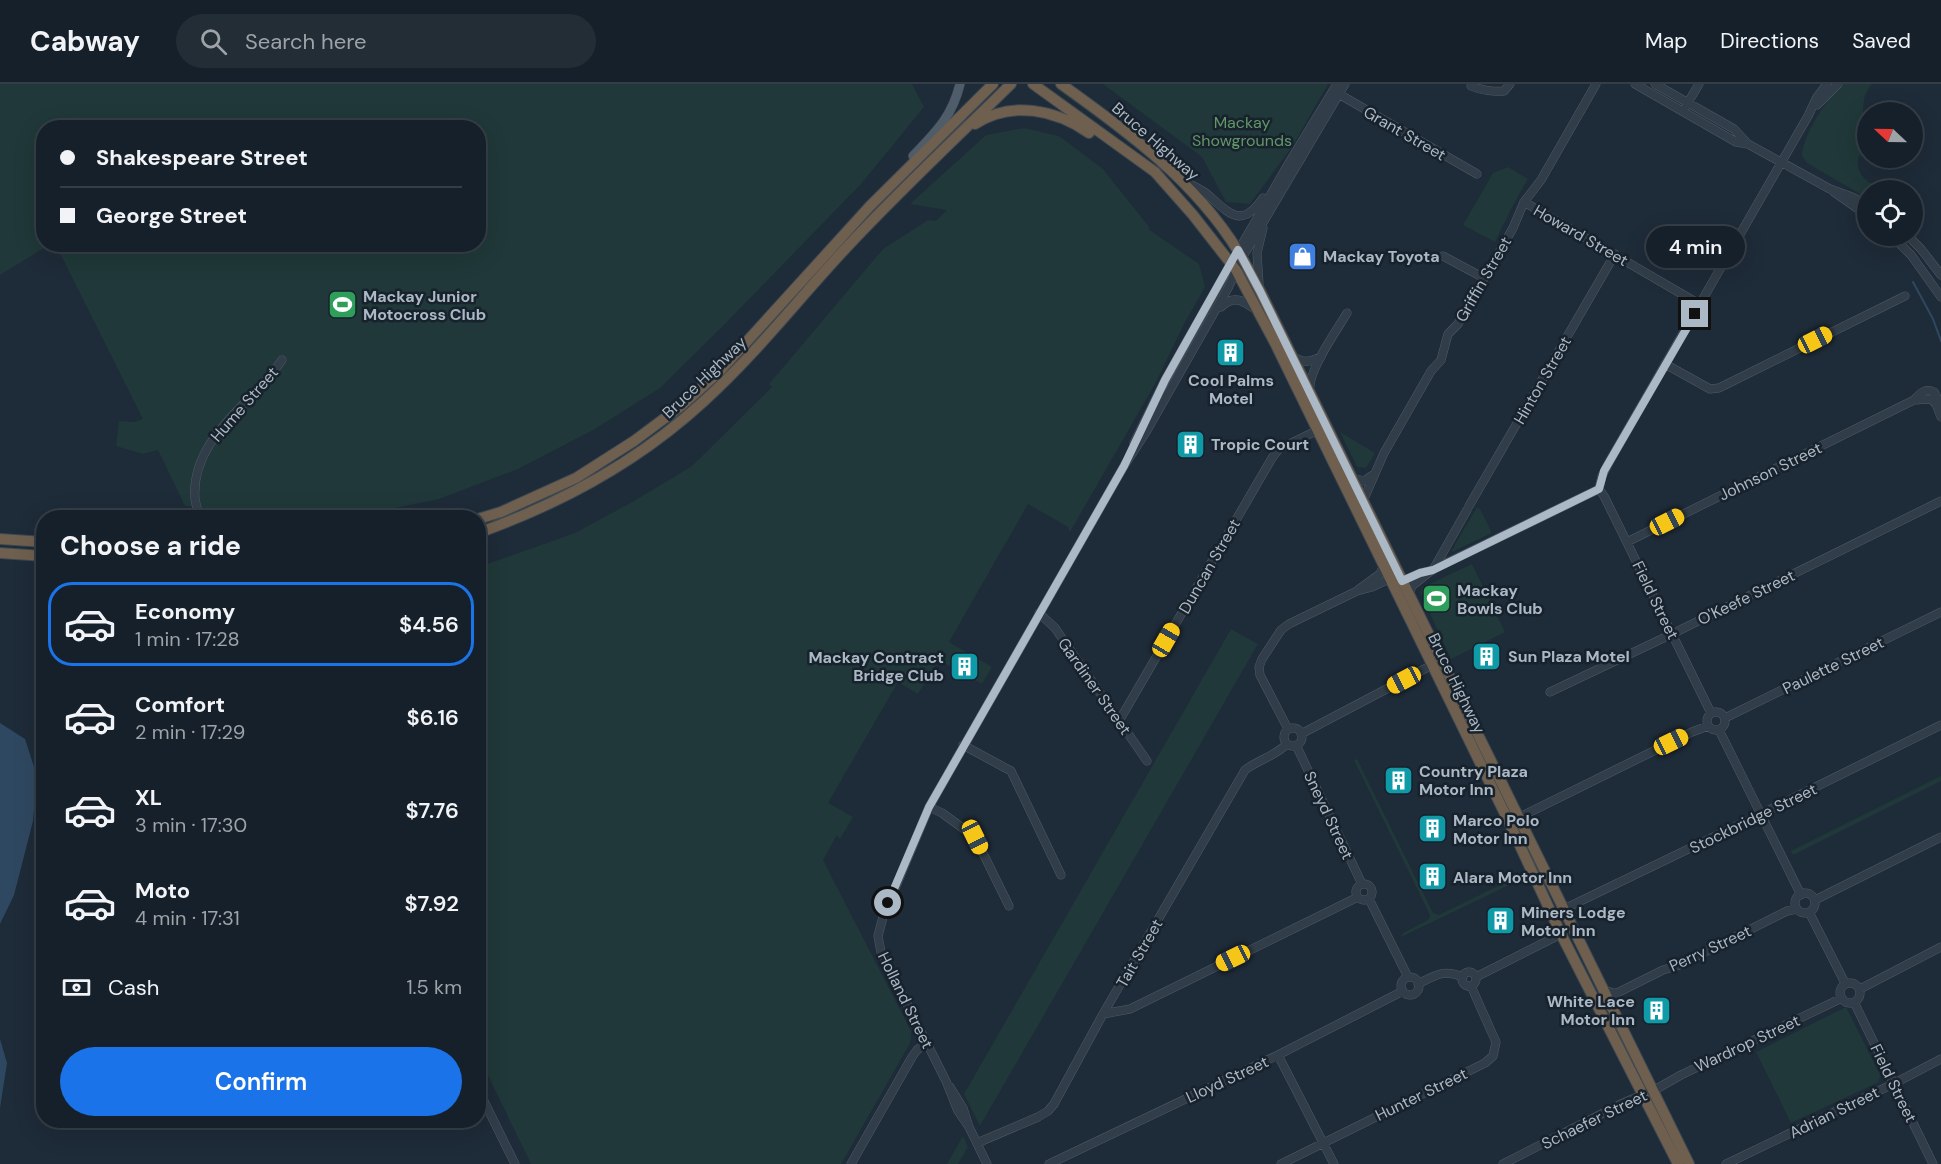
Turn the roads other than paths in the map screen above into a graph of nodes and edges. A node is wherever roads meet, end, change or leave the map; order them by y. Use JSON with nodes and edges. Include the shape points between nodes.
{"nodes":[{"id":1,"x":960,"y":84,"type":"edge"},
{"id":2,"x":993,"y":84,"type":"edge"},
{"id":3,"x":1011,"y":84,"type":"edge"},
{"id":4,"x":1033,"y":84,"type":"edge"},
{"id":5,"x":1061,"y":84,"type":"edge"},
{"id":6,"x":1345,"y":84,"type":"edge"},
{"id":7,"x":1509,"y":84,"type":"edge"},
{"id":8,"x":1596,"y":84,"type":"edge"},
{"id":9,"x":1635,"y":84,"type":"edge"},
{"id":10,"x":1655,"y":84,"type":"edge"},
{"id":11,"x":1699,"y":84,"type":"edge"},
{"id":12,"x":1827,"y":84,"type":"edge"},
{"id":13,"x":1838,"y":84,"type":"edge"},
{"id":14,"x":1471,"y":86,"type":"dead end"},
{"id":15,"x":1336,"y":90,"type":"edge"},
{"id":16,"x":1688,"y":103,"type":"junction"},
{"id":17,"x":1683,"y":112,"type":"junction"},
{"id":18,"x":1808,"y":116,"type":"junction"},
{"id":19,"x":958,"y":136,"type":"junction"},
{"id":20,"x":1748,"y":144,"type":"junction"},
{"id":21,"x":1290,"y":161,"type":"junction"},
{"id":22,"x":1781,"y":163,"type":"junction"},
{"id":23,"x":1477,"y":174,"type":"dead end"},
{"id":24,"x":1180,"y":178,"type":"junction"},
{"id":25,"x":1830,"y":189,"type":"junction"},
{"id":26,"x":1175,"y":195,"type":"junction"},
{"id":27,"x":1857,"y":198,"type":"edge"},
{"id":28,"x":1524,"y":202,"type":"junction"},
{"id":29,"x":870,"y":206,"type":"junction"},
{"id":30,"x":1857,"y":210,"type":"edge"},
{"id":31,"x":1267,"y":215,"type":"junction"},
{"id":32,"x":1902,"y":246,"type":"edge"},
{"id":33,"x":1917,"y":246,"type":"edge"},
{"id":34,"x":1240,"y":254,"type":"junction"},
{"id":35,"x":1615,"y":254,"type":"junction"},
{"id":36,"x":1443,"y":256,"type":"dead end"},
{"id":37,"x":1234,"y":267,"type":"junction"},
{"id":38,"x":1941,"y":275,"type":"edge"},
{"id":39,"x":1484,"y":278,"type":"junction"},
{"id":40,"x":1260,"y":291,"type":"junction"},
{"id":41,"x":1905,"y":296,"type":"dead end"},
{"id":42,"x":1941,"y":297,"type":"edge"},
{"id":43,"x":1699,"y":304,"type":"junction"},
{"id":44,"x":1260,"y":313,"type":"junction"},
{"id":45,"x":1347,"y":313,"type":"dead end"},
{"id":46,"x":1211,"y":318,"type":"junction"},
{"id":47,"x":1290,"y":353,"type":"junction"},
{"id":48,"x":1321,"y":357,"type":"junction"},
{"id":49,"x":282,"y":360,"type":"dead end"},
{"id":50,"x":1665,"y":364,"type":"junction"},
{"id":51,"x":1311,"y":396,"type":"junction"},
{"id":52,"x":1914,"y":400,"type":"junction"},
{"id":53,"x":1941,"y":405,"type":"edge"},
{"id":54,"x":1941,"y":417,"type":"edge"},
{"id":55,"x":1318,"y":430,"type":"junction"},
{"id":56,"x":1124,"y":466,"type":"junction"},
{"id":57,"x":1373,"y":475,"type":"junction"},
{"id":58,"x":1352,"y":478,"type":"junction"},
{"id":59,"x":1599,"y":489,"type":"junction"},
{"id":60,"x":1941,"y":501,"type":"edge"},
{"id":61,"x":1364,"y":502,"type":"junction"},
{"id":62,"x":198,"y":510,"type":"edge"},
{"id":63,"x":486,"y":517,"type":"edge"},
{"id":64,"x":486,"y":530,"type":"edge"},
{"id":65,"x":0,"y":540,"type":"edge"},
{"id":66,"x":36,"y":542,"type":"edge"},
{"id":67,"x":1627,"y":542,"type":"junction"},
{"id":68,"x":0,"y":554,"type":"edge"},
{"id":69,"x":36,"y":556,"type":"edge"},
{"id":70,"x":1383,"y":567,"type":"junction"},
{"id":71,"x":1432,"y":570,"type":"junction"},
{"id":72,"x":1389,"y":579,"type":"junction"},
{"id":73,"x":1402,"y":581,"type":"junction"},
{"id":74,"x":1357,"y":591,"type":"junction"},
{"id":75,"x":1409,"y":594,"type":"junction"},
{"id":76,"x":1941,"y":612,"type":"edge"},
{"id":77,"x":1039,"y":613,"type":"junction"},
{"id":78,"x":1672,"y":634,"type":"junction"},
{"id":79,"x":1430,"y":662,"type":"junction"},
{"id":80,"x":1550,"y":692,"type":"dead end"},
{"id":81,"x":1711,"y":713,"type":"junction"},
{"id":82,"x":1725,"y":718,"type":"junction"},
{"id":83,"x":1119,"y":721,"type":"junction"},
{"id":84,"x":1941,"y":725,"type":"edge"},
{"id":85,"x":1708,"y":726,"type":"junction"},
{"id":86,"x":1288,"y":729,"type":"junction"},
{"id":87,"x":1719,"y":730,"type":"junction"},
{"id":88,"x":1301,"y":734,"type":"junction"},
{"id":89,"x":1287,"y":744,"type":"junction"},
{"id":90,"x":963,"y":745,"type":"junction"},
{"id":91,"x":1296,"y":746,"type":"junction"},
{"id":92,"x":1147,"y":761,"type":"dead end"},
{"id":93,"x":929,"y":807,"type":"junction"},
{"id":94,"x":1761,"y":814,"type":"junction"},
{"id":95,"x":1514,"y":820,"type":"junction"},
{"id":96,"x":1941,"y":837,"type":"edge"},
{"id":97,"x":1061,"y":875,"type":"dead end"},
{"id":98,"x":1362,"y":884,"type":"junction"},
{"id":99,"x":1801,"y":895,"type":"junction"},
{"id":100,"x":1358,"y":897,"type":"junction"},
{"id":101,"x":1369,"y":899,"type":"junction"},
{"id":102,"x":1815,"y":900,"type":"junction"},
{"id":103,"x":1009,"y":906,"type":"dead end"},
{"id":104,"x":1564,"y":909,"type":"junction"},
{"id":105,"x":1797,"y":909,"type":"junction"},
{"id":106,"x":1809,"y":912,"type":"junction"},
{"id":107,"x":1562,"y":934,"type":"junction"},
{"id":108,"x":1941,"y":947,"type":"edge"},
{"id":109,"x":1476,"y":976,"type":"junction"},
{"id":110,"x":1408,"y":977,"type":"junction"},
{"id":111,"x":1462,"y":977,"type":"junction"},
{"id":112,"x":1845,"y":983,"type":"junction"},
{"id":113,"x":1418,"y":984,"type":"junction"},
{"id":114,"x":1471,"y":986,"type":"junction"},
{"id":115,"x":1624,"y":989,"type":"junction"},
{"id":116,"x":1860,"y":989,"type":"junction"},
{"id":117,"x":1604,"y":990,"type":"junction"},
{"id":118,"x":1403,"y":991,"type":"junction"},
{"id":119,"x":1842,"y":999,"type":"junction"},
{"id":120,"x":1854,"y":1002,"type":"junction"},
{"id":121,"x":1613,"y":1008,"type":"junction"},
{"id":122,"x":1103,"y":1014,"type":"junction"},
{"id":123,"x":927,"y":1043,"type":"junction"},
{"id":124,"x":1278,"y":1055,"type":"junction"},
{"id":125,"x":1941,"y":1059,"type":"edge"},
{"id":126,"x":1894,"y":1083,"type":"junction"},
{"id":127,"x":1648,"y":1092,"type":"junction"},
{"id":128,"x":486,"y":1105,"type":"edge"},
{"id":129,"x":976,"y":1143,"type":"junction"},
{"id":130,"x":1323,"y":1143,"type":"junction"},
{"id":131,"x":515,"y":1164,"type":"edge"},
{"id":132,"x":851,"y":1164,"type":"edge"},
{"id":133,"x":987,"y":1164,"type":"edge"},
{"id":134,"x":1051,"y":1164,"type":"edge"},
{"id":135,"x":1281,"y":1164,"type":"edge"},
{"id":136,"x":1334,"y":1164,"type":"edge"},
{"id":137,"x":1503,"y":1164,"type":"edge"},
{"id":138,"x":1678,"y":1164,"type":"edge"},
{"id":139,"x":1689,"y":1164,"type":"edge"},
{"id":140,"x":1726,"y":1164,"type":"edge"},
{"id":141,"x":1933,"y":1164,"type":"edge"}],
"edges":[{"from":1,"to":29,"type":"main road","via":[[943,124]]},
{"from":2,"to":29,"type":"highway","name":"Bruce Highway"},
{"from":3,"to":19,"type":"highway","name":"Bruce Highway"},
{"from":4,"to":26,"type":"highway","name":"Bruce Highway","via":[[1155,172]]},
{"from":5,"to":24,"type":"highway","name":"Bruce Highway"},
{"from":6,"to":15,"type":"street"},
{"from":7,"to":14,"type":"street","via":[[1504,91]]},
{"from":8,"to":28,"type":"street","name":"Griffin Street","via":[[1541,180]]},
{"from":9,"to":17,"type":"street"},
{"from":10,"to":16,"type":"street"},
{"from":11,"to":16,"type":"street"},
{"from":12,"to":18,"type":"street"},
{"from":13,"to":18,"type":"street"},
{"from":15,"to":21,"type":"street"},
{"from":15,"to":23,"type":"street","name":"Grant Street"},
{"from":15,"to":31,"type":"street"},
{"from":16,"to":17,"type":"street"},
{"from":16,"to":20,"type":"street","via":[[1734,129]]},
{"from":17,"to":20,"type":"street","via":[[1736,142]]},
{"from":18,"to":22,"type":"street"},
{"from":19,"to":26,"type":"highway","via":[[982,120],[1005,112],[1050,113],[1080,127]]},
{"from":19,"to":64,"type":"highway","name":"Bruce Highway","via":[[846,248],[739,367],[674,428],[585,487]]},
{"from":20,"to":22,"type":"street"},
{"from":21,"to":24,"type":"street","via":[[1258,206],[1239,217]]},
{"from":21,"to":34,"type":"street"},
{"from":22,"to":25,"type":"street"},
{"from":22,"to":43,"type":"street"},
{"from":24,"to":34,"type":"highway","name":"Bruce Highway"},
{"from":25,"to":27,"type":"street"},
{"from":25,"to":30,"type":"street"},
{"from":26,"to":37,"type":"highway","name":"Bruce Highway"},
{"from":28,"to":35,"type":"street","name":"Howard Street"},
{"from":28,"to":39,"type":"street","name":"Griffin Street"},
{"from":29,"to":63,"type":"highway","name":"Bruce Highway","via":[[720,371],[681,406],[576,478]]},
{"from":31,"to":34,"type":"street"},
{"from":31,"to":40,"type":"street","via":[[1257,253]]},
{"from":32,"to":42,"type":"street"},
{"from":33,"to":38,"type":"street"},
{"from":34,"to":37,"type":"street"},
{"from":34,"to":40,"type":"highway","name":"Bruce Highway"},
{"from":35,"to":43,"type":"street","name":"Howard Street"},
{"from":35,"to":71,"type":"street","name":"Hinton Street"},
{"from":36,"to":39,"type":"street"},
{"from":37,"to":44,"type":"highway","name":"Bruce Highway"},
{"from":37,"to":46,"type":"street"},
{"from":37,"to":56,"type":"street","via":[[1165,380]]},
{"from":39,"to":57,"type":"street","name":"Griffin Street","via":[[1447,336],[1441,360],[1431,371]]},
{"from":40,"to":47,"type":"highway","name":"Bruce Highway"},
{"from":41,"to":50,"type":"street","via":[[1719,388],[1710,389]]},
{"from":43,"to":50,"type":"street"},
{"from":44,"to":46,"type":"street","via":[[1237,299],[1225,302]]},
{"from":44,"to":55,"type":"highway","name":"Bruce Highway"},
{"from":45,"to":48,"type":"street"},
{"from":46,"to":56,"type":"street"},
{"from":47,"to":48,"type":"street","via":[[1303,362]]},
{"from":47,"to":51,"type":"highway","name":"Bruce Highway"},
{"from":48,"to":51,"type":"street","via":[[1310,381]]},
{"from":49,"to":62,"type":"street","name":"Hume Street","via":[[209,445],[197,474]]},
{"from":50,"to":59,"type":"street","via":[[1604,471]]},
{"from":51,"to":58,"type":"highway","name":"Bruce Highway"},
{"from":52,"to":53,"type":"street","name":"Johnson Street","via":[[1930,390]]},
{"from":52,"to":54,"type":"street","via":[[1932,399]]},
{"from":52,"to":67,"type":"street","name":"Johnson Street"},
{"from":55,"to":70,"type":"highway","name":"Bruce Highway"},
{"from":55,"to":83,"type":"street","name":"Duncan Street","via":[[1279,449],[1272,458]]},
{"from":56,"to":77,"type":"street","name":"Holland Street"},
{"from":57,"to":58,"type":"street","via":[[1364,481]]},
{"from":57,"to":61,"type":"street","name":"Griffin Street"},
{"from":58,"to":61,"type":"highway","name":"Bruce Highway"},
{"from":59,"to":67,"type":"street","name":"Field Street"},
{"from":59,"to":71,"type":"street"},
{"from":60,"to":78,"type":"street","name":"O'Keefe Street"},
{"from":61,"to":72,"type":"highway","via":[[1391,568]]},
{"from":61,"to":73,"type":"highway","name":"Bruce Highway"},
{"from":65,"to":66,"type":"highway"},
{"from":67,"to":78,"type":"street","name":"Field Street"},
{"from":68,"to":69,"type":"highway"},
{"from":70,"to":72,"type":"highway","name":"Bruce Highway"},
{"from":70,"to":74,"type":"street","via":[[1380,574]]},
{"from":71,"to":73,"type":"street"},
{"from":71,"to":75,"type":"street","via":[[1412,586]]},
{"from":72,"to":74,"type":"street"},
{"from":72,"to":79,"type":"highway","name":"Bruce Highway"},
{"from":73,"to":75,"type":"highway","name":"Bruce Highway"},
{"from":73,"to":79,"type":"highway","via":[[1401,591],[1424,639]]},
{"from":74,"to":86,"type":"street","via":[[1289,624],[1275,637],[1262,659],[1260,675]]},
{"from":75,"to":95,"type":"highway","name":"Bruce Highway"},
{"from":76,"to":82,"type":"street","name":"Paulette Street"},
{"from":77,"to":83,"type":"street","name":"Gardiner Street","via":[[1055,628]]},
{"from":77,"to":90,"type":"street","name":"Holland Street"},
{"from":78,"to":80,"type":"street","name":"O'Keefe Street"},
{"from":78,"to":81,"type":"street","name":"Field Street"},
{"from":79,"to":88,"type":"street"},
{"from":79,"to":95,"type":"highway","name":"Bruce Highway"},
{"from":81,"to":82,"type":"street","via":[[1720,712]]},
{"from":81,"to":85,"type":"street"},
{"from":82,"to":87,"type":"street"},
{"from":83,"to":92,"type":"street","name":"Gardiner Street"},
{"from":84,"to":94,"type":"street","name":"Stockbridge Street"},
{"from":85,"to":87,"type":"street"},
{"from":85,"to":95,"type":"street"},
{"from":86,"to":88,"type":"street"},
{"from":86,"to":89,"type":"street","via":[[1284,737]]},
{"from":87,"to":94,"type":"street"},
{"from":88,"to":91,"type":"street"},
{"from":89,"to":91,"type":"street"},
{"from":89,"to":122,"type":"street","name":"Tait Street","via":[[1245,770]]},
{"from":90,"to":93,"type":"street","name":"Holland Street"},
{"from":90,"to":97,"type":"street","via":[[1011,771]]},
{"from":91,"to":98,"type":"street","name":"Sneyd Street"},
{"from":93,"to":103,"type":"street","via":[[975,837]]},
{"from":93,"to":123,"type":"street","name":"Holland Street","via":[[878,936],[881,952]]},
{"from":94,"to":99,"type":"street"},
{"from":94,"to":104,"type":"street","name":"Stockbridge Street"},
{"from":95,"to":104,"type":"highway","name":"Bruce Highway"},
{"from":95,"to":107,"type":"highway","name":"Bruce Highway"},
{"from":96,"to":102,"type":"street"},
{"from":98,"to":100,"type":"street","via":[[1356,890]]},
{"from":98,"to":101,"type":"street","via":[[1372,888]]},
{"from":99,"to":102,"type":"street","via":[[1809,894]]},
{"from":99,"to":105,"type":"street","via":[[1796,900]]},
{"from":100,"to":101,"type":"street"},
{"from":100,"to":122,"type":"street","via":[[1130,1009]]},
{"from":101,"to":110,"type":"street"},
{"from":102,"to":106,"type":"street"},
{"from":104,"to":117,"type":"highway","name":"Bruce Highway"},
{"from":105,"to":106,"type":"street"},
{"from":105,"to":115,"type":"street","name":"Perry Street"},
{"from":106,"to":112,"type":"street"},
{"from":107,"to":109,"type":"street"},
{"from":107,"to":127,"type":"highway","name":"Bruce Highway"},
{"from":108,"to":116,"type":"street"},
{"from":109,"to":111,"type":"street","via":[[1470,972]]},
{"from":109,"to":114,"type":"street"},
{"from":110,"to":113,"type":"street"},
{"from":110,"to":118,"type":"street","via":[[1401,984]]},
{"from":111,"to":113,"type":"street","via":[[1443,972]]},
{"from":111,"to":114,"type":"street","via":[[1464,984]]},
{"from":112,"to":116,"type":"street","via":[[1854,983]]},
{"from":112,"to":119,"type":"street","via":[[1840,989]]},
{"from":113,"to":118,"type":"street","via":[[1414,994]]},
{"from":114,"to":130,"type":"street","name":"Hunter Street","via":[[1496,1042],[1493,1056]]},
{"from":115,"to":117,"type":"street","name":"Perry Street","via":[[1613,993]]},
{"from":115,"to":121,"type":"street"},
{"from":116,"to":120,"type":"street","via":[[1860,997]]},
{"from":117,"to":121,"type":"highway","name":"Bruce Highway"},
{"from":118,"to":124,"type":"street","name":"Lloyd Street"},
{"from":119,"to":120,"type":"street"},
{"from":119,"to":127,"type":"street","name":"Wardrop Street"},
{"from":120,"to":126,"type":"street","name":"Field Street"},
{"from":121,"to":127,"type":"highway","name":"Bruce Highway"},
{"from":122,"to":129,"type":"street","name":"Tait Street","via":[[1048,1111]]},
{"from":123,"to":129,"type":"street","name":"Holland Street"},
{"from":123,"to":132,"type":"street","via":[[912,1057]]},
{"from":124,"to":130,"type":"street"},
{"from":124,"to":134,"type":"street","name":"Lloyd Street"},
{"from":125,"to":126,"type":"street","name":"Adrian Street"},
{"from":126,"to":140,"type":"street","name":"Adrian Street"},
{"from":126,"to":141,"type":"street","name":"Field Street"},
{"from":127,"to":137,"type":"street","name":"Schaefer Street"},
{"from":127,"to":138,"type":"highway","name":"Bruce Highway"},
{"from":127,"to":139,"type":"highway","name":"Bruce Highway"},
{"from":128,"to":131,"type":"street"},
{"from":129,"to":133,"type":"street","name":"Holland Street"},
{"from":130,"to":135,"type":"street","name":"Hunter Street"},
{"from":130,"to":136,"type":"street"}]}
